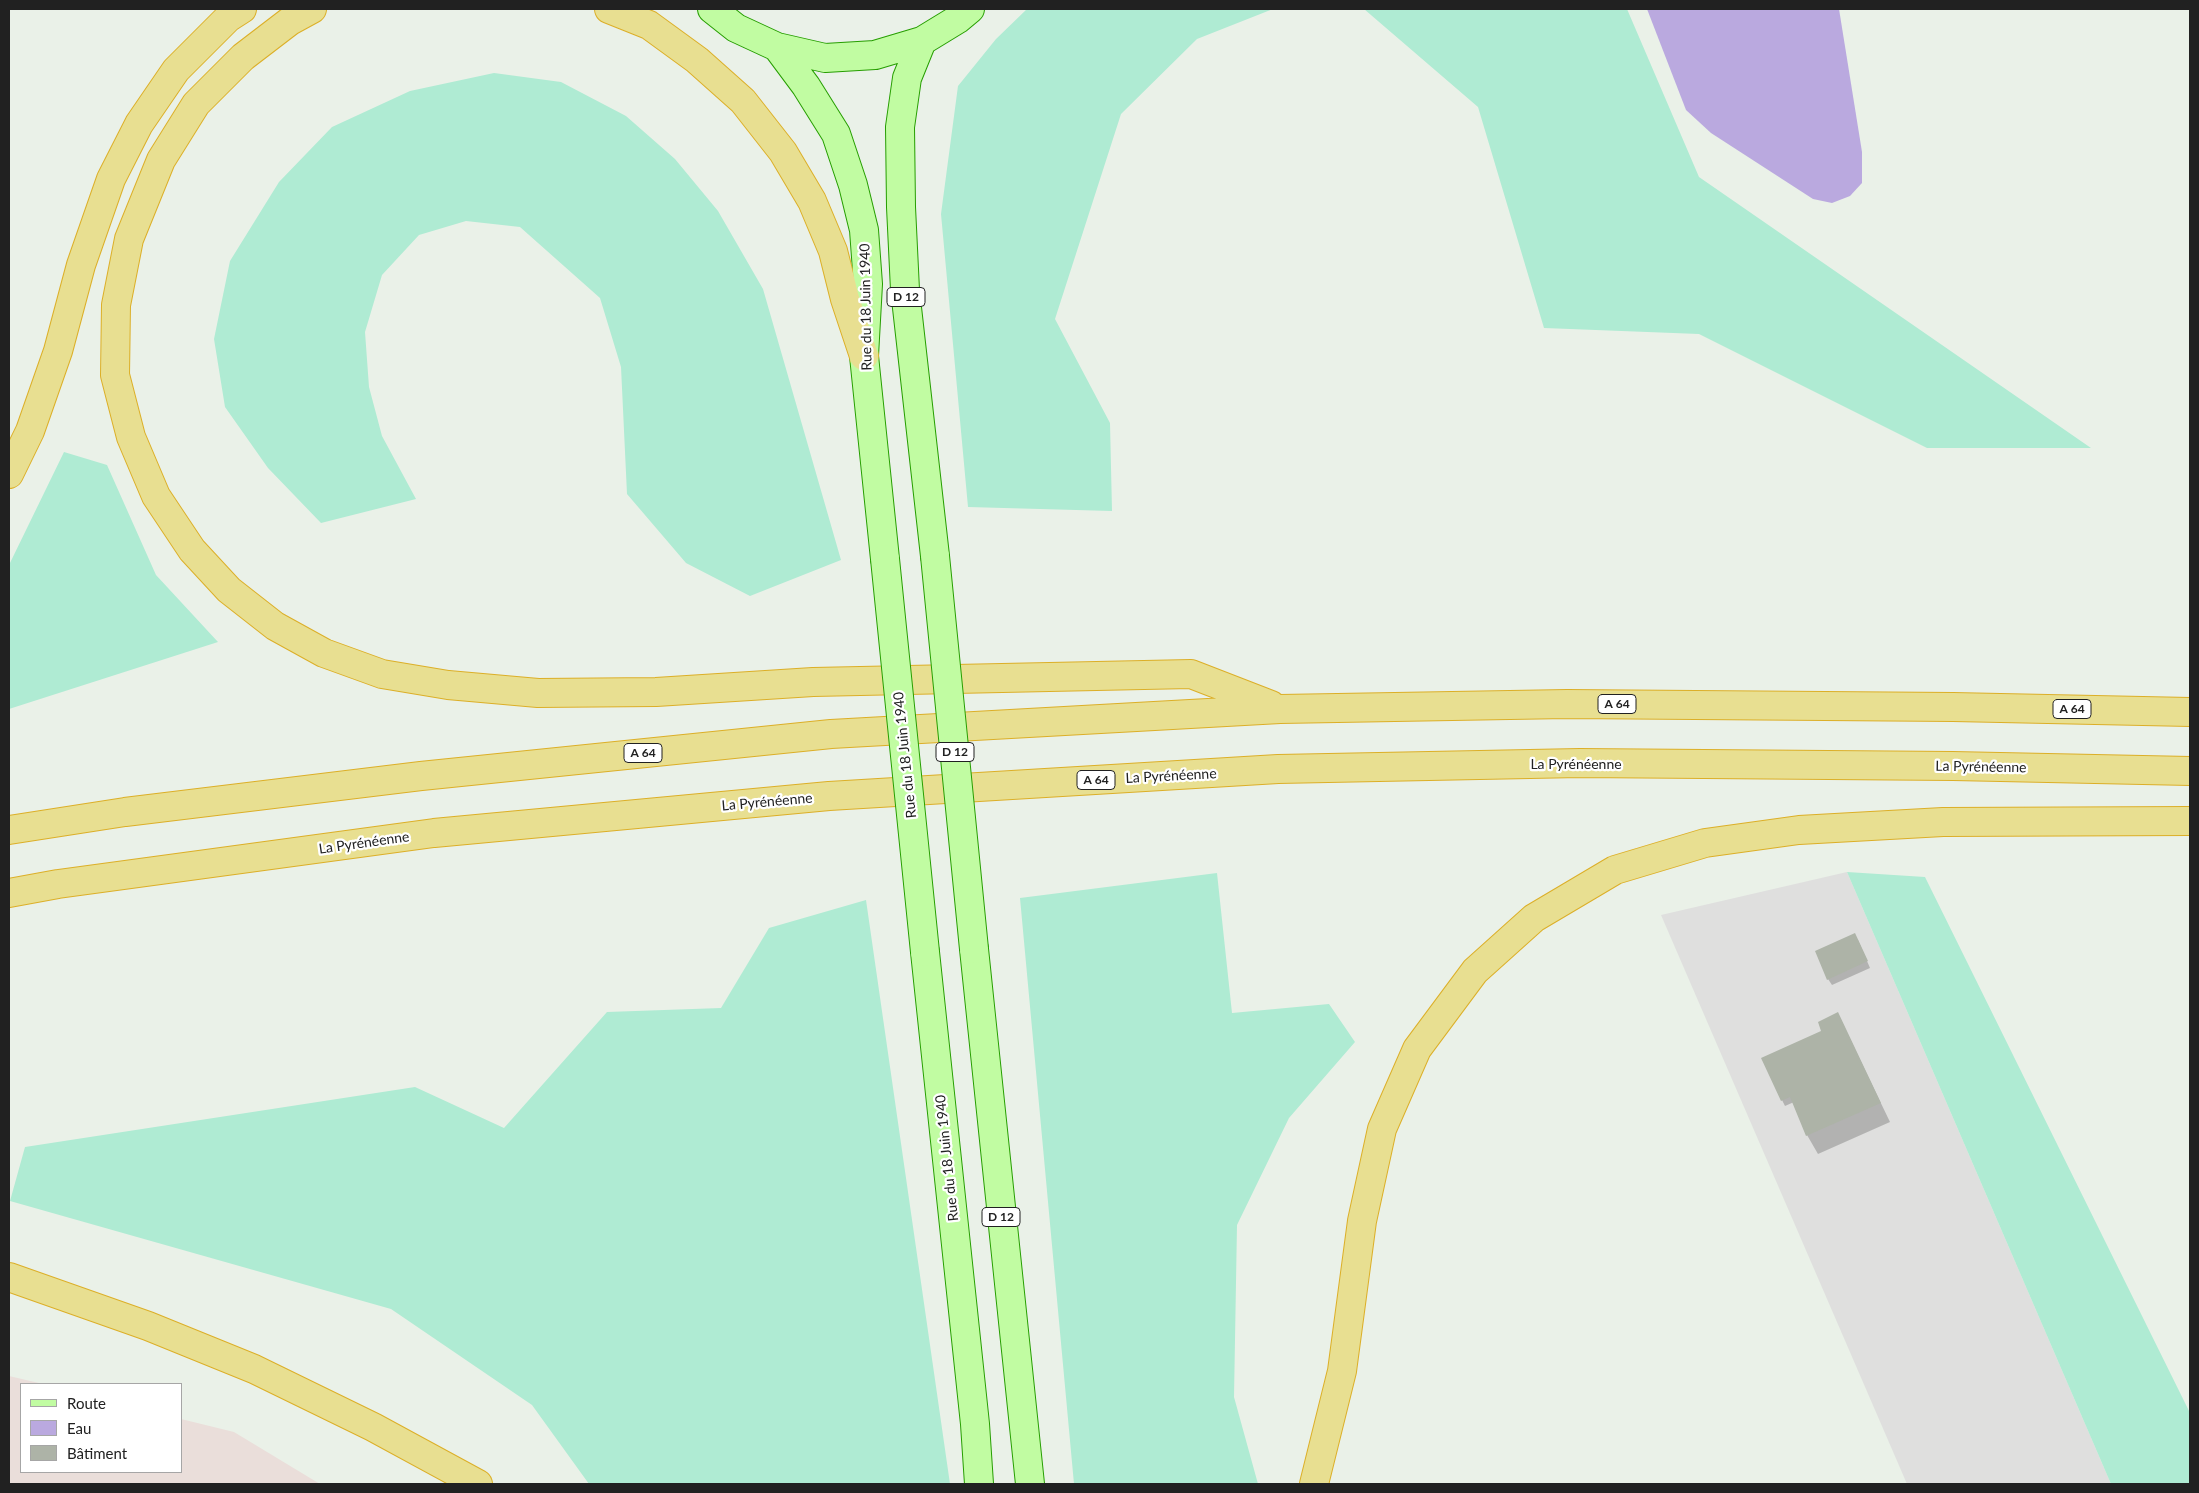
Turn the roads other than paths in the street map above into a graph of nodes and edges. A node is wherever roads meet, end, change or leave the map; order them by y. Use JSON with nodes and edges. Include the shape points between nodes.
{"nodes":[{"id":1,"x":242,"y":9,"type":"edge"},
{"id":2,"x":312,"y":9,"type":"edge"},
{"id":3,"x":609,"y":9,"type":"edge"},
{"id":4,"x":712,"y":9,"type":"edge"},
{"id":5,"x":970,"y":9,"type":"edge"},
{"id":6,"x":922,"y":40,"type":"junction"},
{"id":7,"x":777,"y":48,"type":"junction"},
{"id":8,"x":864,"y":356,"type":"junction"},
{"id":9,"x":9,"y":474,"type":"edge"},
{"id":10,"x":1280,"y":709,"type":"junction"},
{"id":11,"x":2190,"y":712,"type":"edge"},
{"id":12,"x":2190,"y":771,"type":"edge"},
{"id":13,"x":2190,"y":822,"type":"edge"},
{"id":14,"x":9,"y":830,"type":"edge"},
{"id":15,"x":9,"y":893,"type":"edge"},
{"id":16,"x":9,"y":1277,"type":"edge"},
{"id":17,"x":478,"y":1484,"type":"edge"},
{"id":18,"x":979,"y":1484,"type":"edge"},
{"id":19,"x":1030,"y":1484,"type":"edge"},
{"id":20,"x":1314,"y":1484,"type":"edge"}],
"edges":[{"from":1,"to":9,"type":"highway","via":[[228,18],[176,70],[139,124],[111,179],[30,430]]},
{"from":2,"to":10,"type":"highway","via":[[243,56],[196,104],[161,160],[129,239],[116,305],[114,375],[131,437],[156,496],[192,550],[229,590],[275,626],[324,653],[382,674],[448,685],[538,693],[656,692],[813,682],[1191,674]]},
{"from":3,"to":8,"type":"highway","via":[[648,25],[697,60],[743,101],[783,152],[812,201],[833,251]]},
{"from":4,"to":7,"type":"main road","via":[[736,28]]},
{"from":5,"to":6,"type":"main road"},
{"from":6,"to":7,"type":"main road","via":[[875,55],[825,58]]},
{"from":6,"to":19,"type":"main road","number":"D 12","bridge":true,"via":[[907,78],[900,127],[905,290]]},
{"from":7,"to":8,"type":"main road","name":"Rue du 18 Juin 1940","number":"D 12","via":[[836,134],[854,185],[864,230],[868,284]]},
{"from":8,"to":18,"type":"main road","name":"Rue du 18 Juin 1940","number":"D 12","bridge":true},
{"from":10,"to":11,"type":"highway","number":"A 64","via":[[1576,704]]},
{"from":10,"to":14,"type":"highway","number":"A 64","via":[[831,734],[411,777],[125,812]]},
{"from":12,"to":15,"type":"highway","name":"La Pyrénéenne","number":"A 64","via":[[1580,763],[1278,769],[829,796],[434,833]]},
{"from":13,"to":20,"type":"highway","via":[[1943,822],[1799,830],[1704,843],[1615,870],[1534,918],[1475,971],[1417,1049],[1382,1129],[1362,1221],[1342,1371]]},
{"from":16,"to":17,"type":"highway","via":[[148,1326],[254,1369],[373,1427]]}]}
